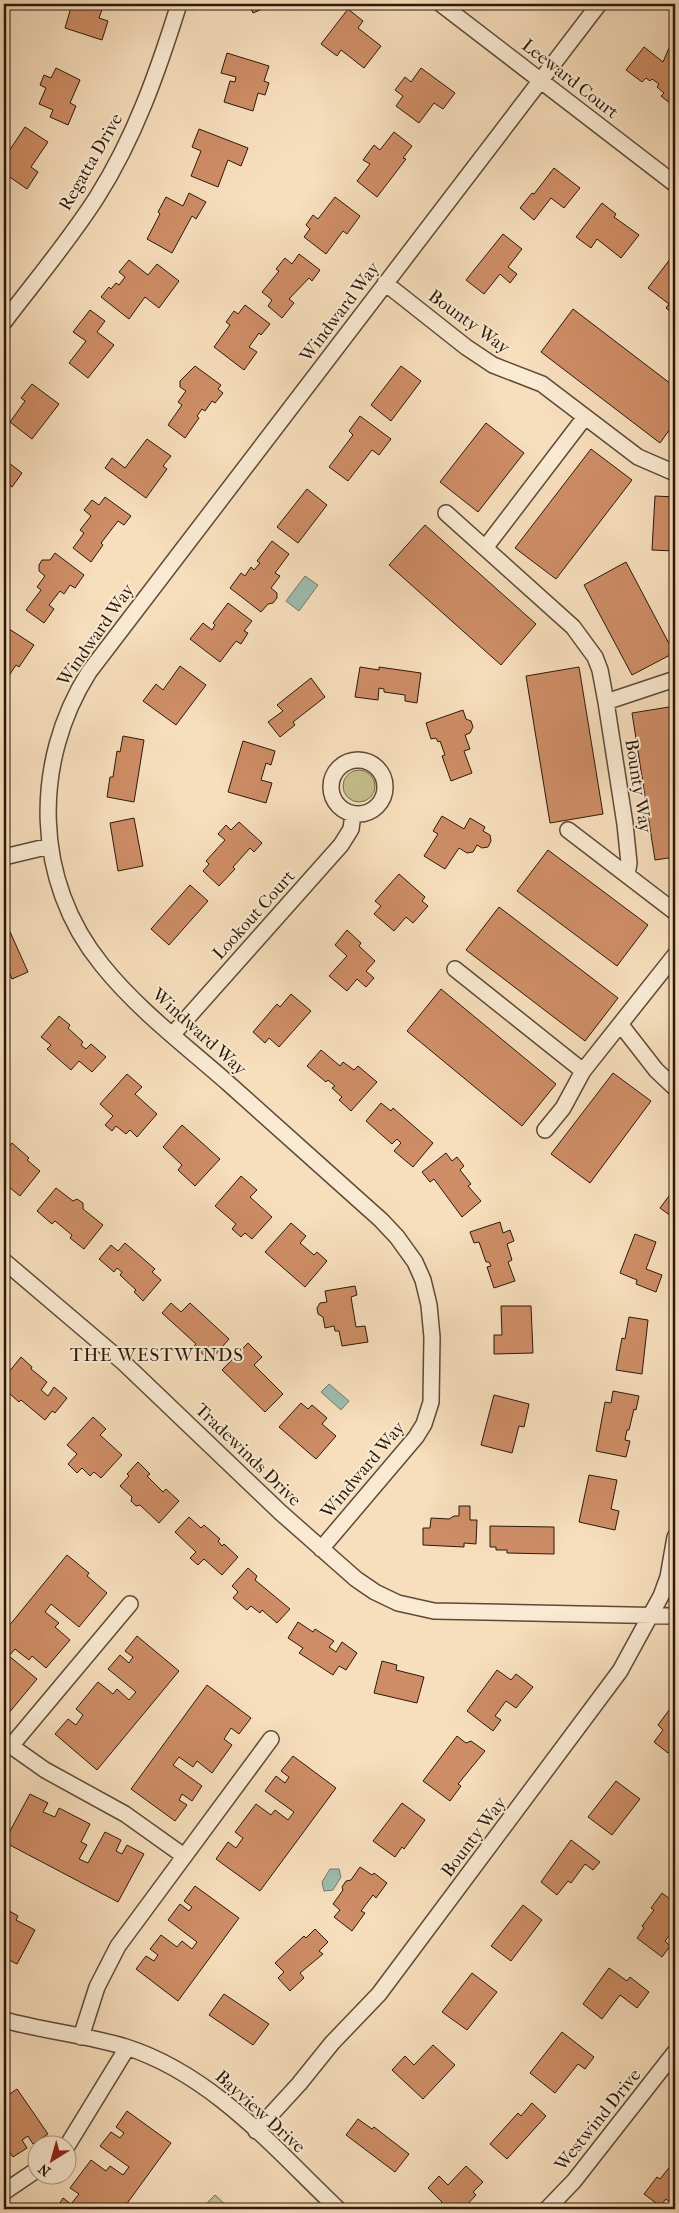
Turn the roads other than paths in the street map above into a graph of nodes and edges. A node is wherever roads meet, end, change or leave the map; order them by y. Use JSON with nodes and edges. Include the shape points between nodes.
{"nodes":[{"id":1,"x":179,"y":4,"type":"edge"},
{"id":2,"x":441,"y":4,"type":"edge"},
{"id":3,"x":599,"y":4,"type":"edge"},
{"id":4,"x":541,"y":80,"type":"junction"},
{"id":5,"x":675,"y":184,"type":"edge"},
{"id":6,"x":385,"y":283,"type":"junction"},
{"id":7,"x":4,"y":322,"type":"edge"},
{"id":8,"x":585,"y":417,"type":"junction"},
{"id":9,"x":675,"y":472,"type":"edge"},
{"id":10,"x":446,"y":513,"type":"dead end"},
{"id":11,"x":485,"y":548,"type":"junction"},
{"id":12,"x":675,"y":679,"type":"edge"},
{"id":13,"x":606,"y":702,"type":"junction"},
{"id":14,"x":353,"y":814,"type":"dead end"},
{"id":15,"x":568,"y":830,"type":"dead end"},
{"id":16,"x":50,"y":846,"type":"junction"},
{"id":17,"x":4,"y":857,"type":"edge"},
{"id":18,"x":627,"y":875,"type":"junction"},
{"id":19,"x":675,"y":912,"type":"edge"},
{"id":20,"x":675,"y":955,"type":"edge"},
{"id":21,"x":455,"y":969,"type":"dead end"},
{"id":22,"x":621,"y":1025,"type":"junction"},
{"id":23,"x":173,"y":1034,"type":"junction"},
{"id":24,"x":583,"y":1071,"type":"junction"},
{"id":25,"x":675,"y":1088,"type":"edge"},
{"id":26,"x":545,"y":1130,"type":"dead end"},
{"id":27,"x":7,"y":1270,"type":"edge"},
{"id":28,"x":675,"y":1537,"type":"edge"},
{"id":29,"x":322,"y":1549,"type":"junction"},
{"id":30,"x":130,"y":1604,"type":"dead end"},
{"id":31,"x":652,"y":1616,"type":"junction"},
{"id":32,"x":675,"y":1616,"type":"edge"},
{"id":33,"x":271,"y":1739,"type":"dead end"},
{"id":34,"x":7,"y":1744,"type":"edge"},
{"id":35,"x":184,"y":1856,"type":"junction"},
{"id":36,"x":4,"y":2020,"type":"edge"},
{"id":37,"x":81,"y":2037,"type":"junction"},
{"id":38,"x":127,"y":2048,"type":"junction"},
{"id":39,"x":675,"y":2052,"type":"edge"},
{"id":40,"x":256,"y":2131,"type":"junction"},
{"id":41,"x":74,"y":2136,"type":"edge"},
{"id":42,"x":28,"y":2176,"type":"edge"},
{"id":43,"x":4,"y":2192,"type":"edge"},
{"id":44,"x":338,"y":2209,"type":"edge"},
{"id":45,"x":547,"y":2209,"type":"edge"}],
"edges":[{"from":1,"to":7,"type":"street","name":"Regatta Drive","via":[[146,101],[124,150],[82,219]]},
{"from":2,"to":4,"type":"street","name":"Leeward Court"},
{"from":3,"to":4,"type":"street","name":"Windward Way"},
{"from":4,"to":5,"type":"street","name":"Leeward Court"},
{"from":4,"to":6,"type":"street","name":"Windward Way"},
{"from":6,"to":8,"type":"street","name":"Bounty Way","via":[[466,347],[493,365],[542,384]]},
{"from":6,"to":16,"type":"street","name":"Windward Way","via":[[86,676],[66,714],[53,756],[48,799]]},
{"from":8,"to":9,"type":"street","name":"Bounty Way","via":[[638,457]]},
{"from":8,"to":11,"type":"street"},
{"from":10,"to":11,"type":"street","name":"Bounty Way"},
{"from":11,"to":13,"type":"street","name":"Bounty Way","via":[[580,634],[600,670]]},
{"from":12,"to":13,"type":"street"},
{"from":13,"to":18,"type":"street","name":"Bounty Way","via":[[628,848]]},
{"from":14,"to":23,"type":"street","name":"Lookout Court","via":[[351,829],[341,845]]},
{"from":15,"to":18,"type":"street"},
{"from":16,"to":17,"type":"street"},
{"from":16,"to":23,"type":"street","name":"Windward Way","via":[[60,888],[88,947],[116,981]]},
{"from":18,"to":19,"type":"street"},
{"from":20,"to":22,"type":"street"},
{"from":21,"to":24,"type":"street"},
{"from":22,"to":24,"type":"street"},
{"from":22,"to":25,"type":"street","via":[[656,1070]]},
{"from":23,"to":29,"type":"street","name":"Windward Way","via":[[381,1220],[411,1255],[423,1280],[431,1317],[432,1389],[424,1424]]},
{"from":24,"to":26,"type":"street","via":[[563,1108]]},
{"from":27,"to":29,"type":"street","name":"Tradewinds Drive","via":[[124,1363]]},
{"from":28,"to":31,"type":"street","name":"Bounty Way","via":[[668,1576]]},
{"from":29,"to":31,"type":"street","name":"Tradewinds Drive","via":[[370,1589],[422,1610]]},
{"from":30,"to":34,"type":"street"},
{"from":31,"to":32,"type":"street","name":"Tradewinds Drive"},
{"from":31,"to":40,"type":"street","name":"Bounty Way","via":[[620,1671],[379,1994]]},
{"from":33,"to":35,"type":"street"},
{"from":34,"to":35,"type":"street","via":[[44,1770],[125,1814]]},
{"from":35,"to":37,"type":"street","via":[[116,1950],[97,1987]]},
{"from":36,"to":37,"type":"street","name":"Bayview Drive"},
{"from":37,"to":38,"type":"street","name":"Bayview Drive"},
{"from":38,"to":40,"type":"street","name":"Bayview Drive","via":[[197,2081]]},
{"from":38,"to":41,"type":"street"},
{"from":39,"to":45,"type":"street","name":"Westwind Drive","via":[[574,2181]]},
{"from":40,"to":44,"type":"street","name":"Bayview Drive"},
{"from":42,"to":43,"type":"street"}]}
